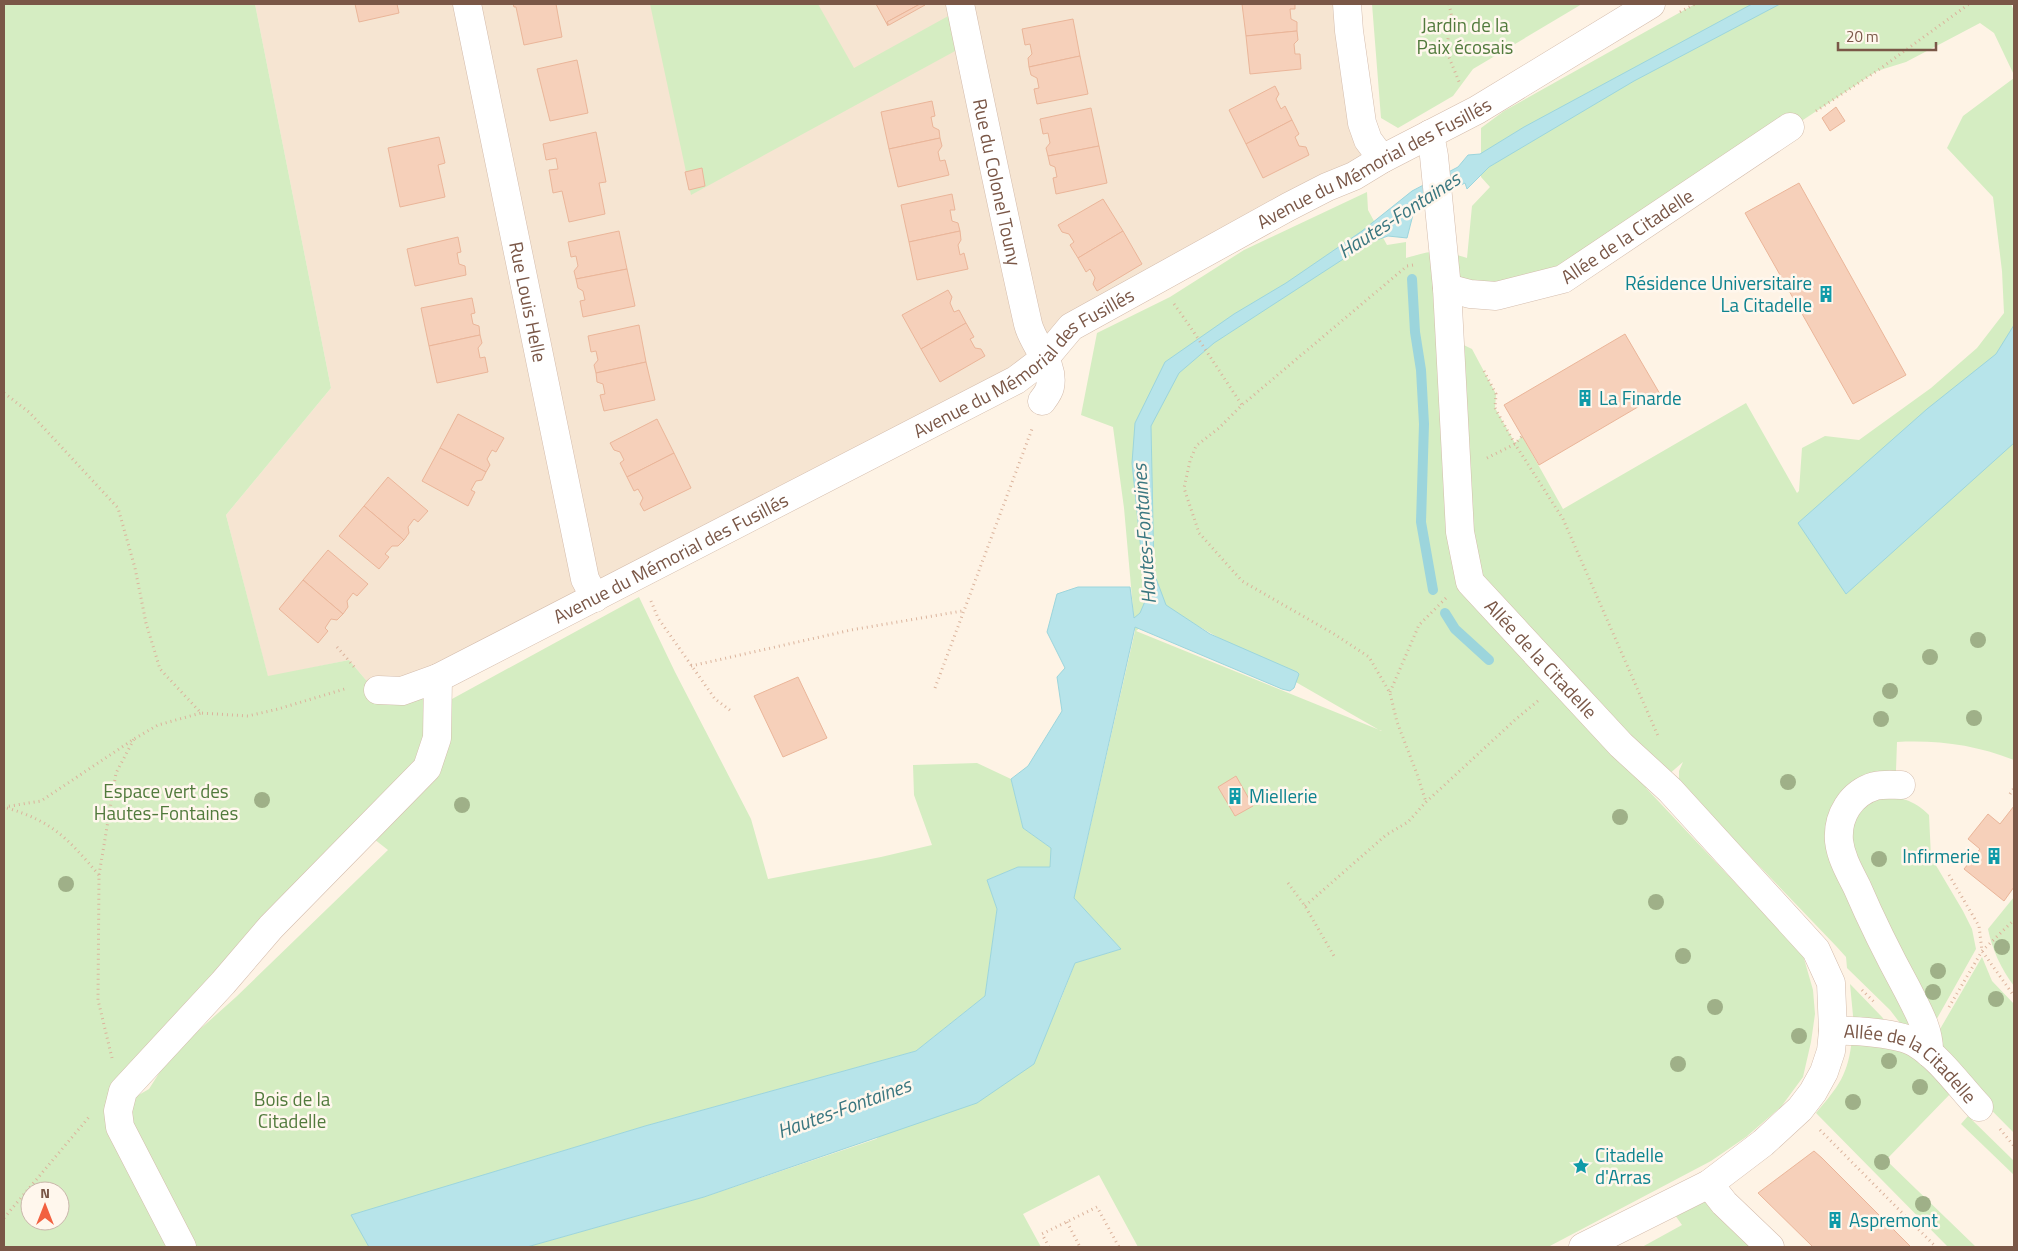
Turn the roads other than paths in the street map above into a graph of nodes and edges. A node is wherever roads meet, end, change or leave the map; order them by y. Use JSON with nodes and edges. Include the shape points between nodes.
{"nodes":[{"id":1,"x":467,"y":4,"type":"edge"},
{"id":2,"x":960,"y":4,"type":"edge"},
{"id":3,"x":1347,"y":4,"type":"edge"},
{"id":4,"x":1651,"y":4,"type":"edge"},
{"id":5,"x":1790,"y":127,"type":"road end"},
{"id":6,"x":1430,"y":134,"type":"junction"},
{"id":7,"x":1382,"y":159,"type":"junction"},
{"id":8,"x":1447,"y":288,"type":"junction"},
{"id":9,"x":1045,"y":358,"type":"junction"},
{"id":10,"x":1042,"y":401,"type":"road end"},
{"id":11,"x":595,"y":598,"type":"junction"},
{"id":12,"x":438,"y":678,"type":"junction"},
{"id":13,"x":378,"y":690,"type":"road end"},
{"id":14,"x":1901,"y":785,"type":"dead end"},
{"id":15,"x":1833,"y":1031,"type":"junction"},
{"id":16,"x":1929,"y":1053,"type":"junction"},
{"id":17,"x":1979,"y":1107,"type":"dead end"},
{"id":18,"x":1709,"y":1184,"type":"junction"},
{"id":19,"x":182,"y":1247,"type":"edge"},
{"id":20,"x":1583,"y":1247,"type":"edge"},
{"id":21,"x":1770,"y":1247,"type":"edge"}],
"edges":[{"from":1,"to":11,"type":"street","name":"Rue Louis Helle","via":[[584,579]]},
{"from":2,"to":9,"type":"street","name":"Rue du Colonel Touny","via":[[1031,335]]},
{"from":3,"to":7,"type":"street","via":[[1362,122],[1368,140]]},
{"from":4,"to":6,"type":"street","name":"Avenue du Mémorial des Fusillés","via":[[1477,110]]},
{"from":5,"to":8,"type":"street","name":"Allée de la Citadelle","via":[[1563,279],[1496,296]]},
{"from":6,"to":7,"type":"street","name":"Avenue du Mémorial des Fusillés"},
{"from":6,"to":8,"type":"street"},
{"from":7,"to":9,"type":"street","name":"Avenue du Mémorial des Fusillés","via":[[1071,327]]},
{"from":8,"to":15,"type":"street","name":"Allée de la Citadelle","via":[[1460,532],[1470,582],[1621,745],[1670,790],[1816,950],[1830,983]]},
{"from":9,"to":10,"type":"street","via":[[1050,388]]},
{"from":9,"to":11,"type":"street","name":"Avenue du Mémorial des Fusillés","via":[[1016,380]]},
{"from":11,"to":12,"type":"street","name":"Avenue du Mémorial des Fusillés"},
{"from":12,"to":13,"type":"street","name":"Avenue du Mémorial des Fusillés","via":[[402,691]]},
{"from":12,"to":19,"type":"street","via":[[437,738],[427,768],[271,927],[124,1091],[118,1111],[120,1127]]},
{"from":14,"to":16,"type":"street","via":[[1876,786],[1859,792],[1847,805],[1840,824],[1839,841],[1843,858],[1919,1013]]},
{"from":15,"to":16,"type":"street","name":"Allée de la Citadelle","via":[[1850,1030],[1900,1038]]},
{"from":15,"to":18,"type":"street","name":"Allée de la Citadelle","via":[[1824,1072],[1800,1109],[1763,1143]]},
{"from":16,"to":17,"type":"street","name":"Allée de la Citadelle"},
{"from":18,"to":20,"type":"street","name":"Allée de la Citadelle"},
{"from":18,"to":21,"type":"street"}]}
